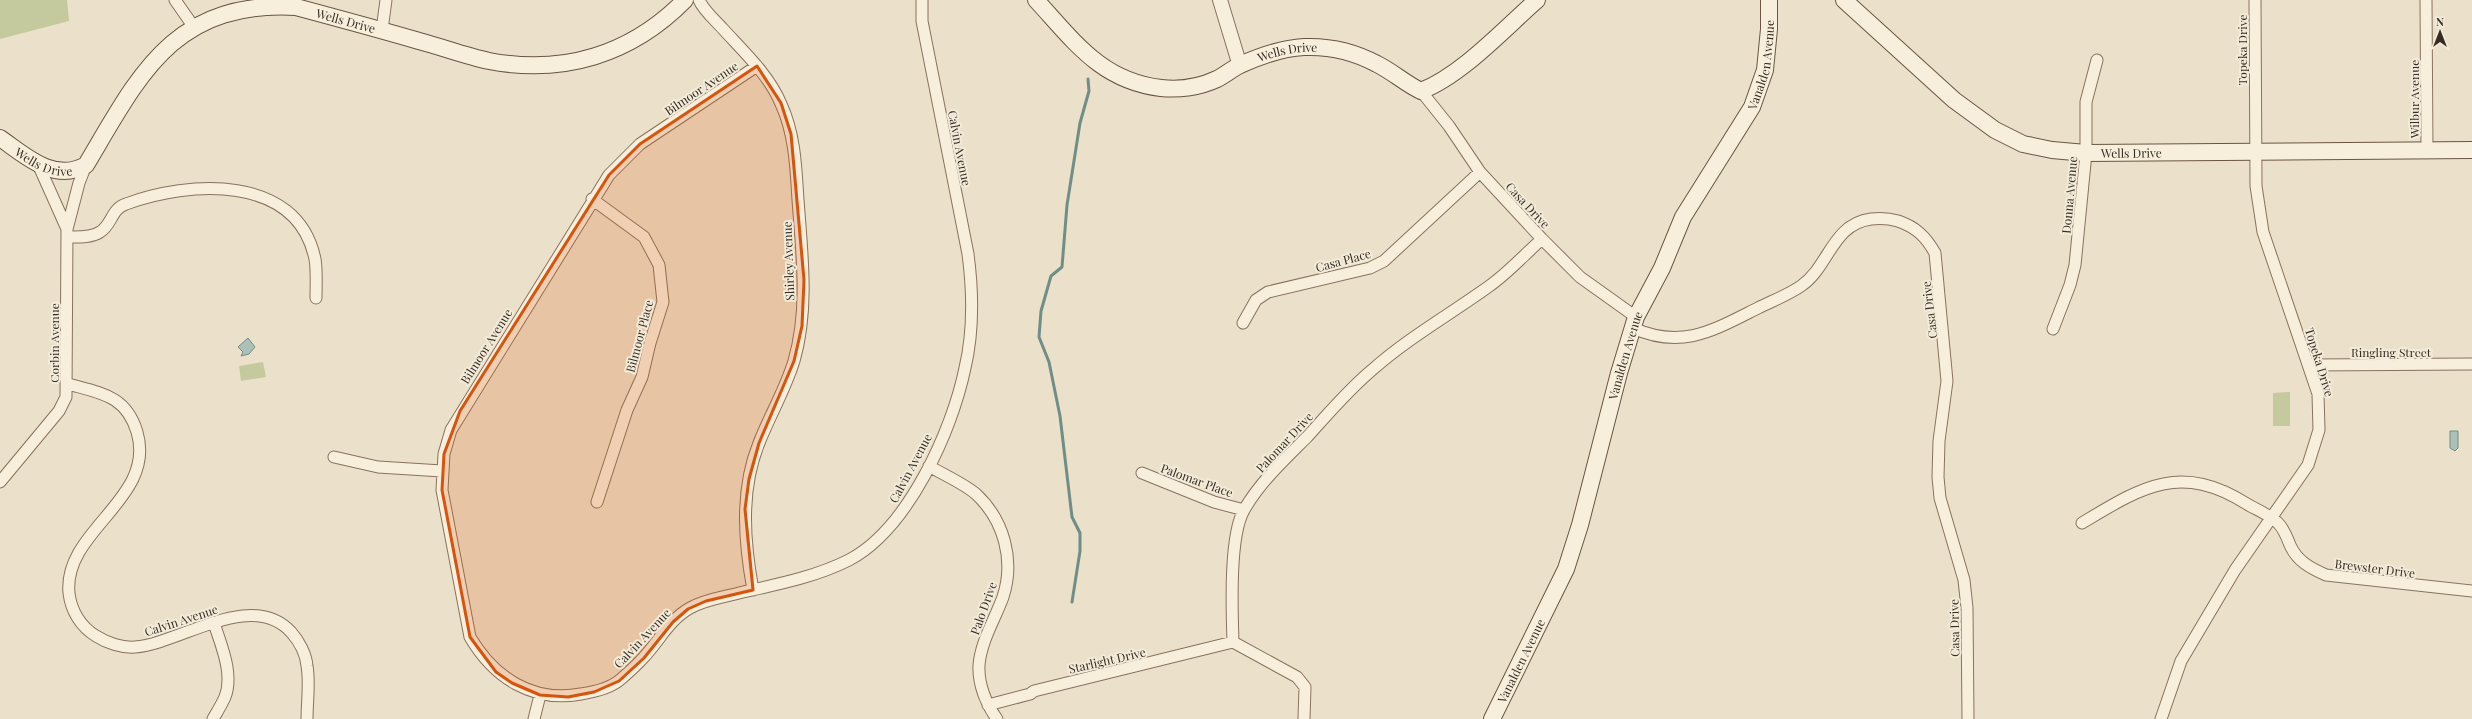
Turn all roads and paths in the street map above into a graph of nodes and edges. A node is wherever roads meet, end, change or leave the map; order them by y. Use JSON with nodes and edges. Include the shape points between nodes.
{"nodes":[{"id":1,"x":175,"y":0,"type":"edge"},
{"id":2,"x":386,"y":0,"type":"edge"},
{"id":3,"x":685,"y":0,"type":"edge"},
{"id":4,"x":699,"y":0,"type":"edge"},
{"id":5,"x":922,"y":0,"type":"edge"},
{"id":6,"x":1036,"y":0,"type":"edge"},
{"id":7,"x":1220,"y":0,"type":"edge"},
{"id":8,"x":1536,"y":0,"type":"edge"},
{"id":9,"x":1769,"y":0,"type":"edge"},
{"id":10,"x":1844,"y":0,"type":"edge"},
{"id":11,"x":2255,"y":0,"type":"edge"},
{"id":12,"x":2426,"y":0,"type":"edge"},
{"id":13,"x":191,"y":23,"type":"junction"},
{"id":14,"x":382,"y":30,"type":"junction"},
{"id":15,"x":2098,"y":60,"type":"dead end"},
{"id":16,"x":757,"y":66,"type":"junction"},
{"id":17,"x":1240,"y":66,"type":"junction"},
{"id":18,"x":1421,"y":91,"type":"junction"},
{"id":19,"x":0,"y":138,"type":"edge"},
{"id":20,"x":2472,"y":150,"type":"edge"},
{"id":21,"x":2427,"y":151,"type":"junction"},
{"id":22,"x":2086,"y":153,"type":"junction"},
{"id":23,"x":2255,"y":153,"type":"junction"},
{"id":24,"x":38,"y":164,"type":"junction"},
{"id":25,"x":86,"y":165,"type":"junction"},
{"id":26,"x":1480,"y":172,"type":"junction"},
{"id":27,"x":592,"y":199,"type":"junction"},
{"id":28,"x":68,"y":233,"type":"junction"},
{"id":29,"x":1542,"y":239,"type":"junction"},
{"id":30,"x":316,"y":298,"type":"dead end"},
{"id":31,"x":1634,"y":322,"type":"junction"},
{"id":32,"x":1243,"y":324,"type":"dead end"},
{"id":33,"x":2053,"y":329,"type":"dead end"},
{"id":34,"x":2472,"y":364,"type":"edge"},
{"id":35,"x":2310,"y":365,"type":"junction"},
{"id":36,"x":68,"y":384,"type":"junction"},
{"id":37,"x":334,"y":457,"type":"dead end"},
{"id":38,"x":929,"y":466,"type":"junction"},
{"id":39,"x":442,"y":471,"type":"junction"},
{"id":40,"x":1142,"y":474,"type":"dead end"},
{"id":41,"x":0,"y":482,"type":"edge"},
{"id":42,"x":597,"y":502,"type":"dead end"},
{"id":43,"x":1244,"y":510,"type":"junction"},
{"id":44,"x":2271,"y":518,"type":"junction"},
{"id":45,"x":2082,"y":524,"type":"dead end"},
{"id":46,"x":753,"y":590,"type":"junction"},
{"id":47,"x":2472,"y":591,"type":"edge"},
{"id":48,"x":214,"y":623,"type":"junction"},
{"id":49,"x":1233,"y":642,"type":"junction"},
{"id":50,"x":540,"y":695,"type":"junction"},
{"id":51,"x":988,"y":706,"type":"junction"},
{"id":52,"x":213,"y":719,"type":"edge"},
{"id":53,"x":307,"y":719,"type":"edge"},
{"id":54,"x":534,"y":719,"type":"edge"},
{"id":55,"x":997,"y":719,"type":"edge"},
{"id":56,"x":1304,"y":719,"type":"edge"},
{"id":57,"x":1492,"y":719,"type":"edge"},
{"id":58,"x":1968,"y":719,"type":"edge"},
{"id":59,"x":2160,"y":719,"type":"edge"}],
"edges":[{"from":1,"to":13,"type":"street"},
{"from":2,"to":14,"type":"street"},
{"from":3,"to":14,"type":"main road","name":"Wells Drive","via":[[634,40],[590,59],[548,66],[522,66],[488,60]]},
{"from":4,"to":16,"type":"street","name":"Shirley Avenue"},
{"from":5,"to":38,"type":"street","name":"Calvin Avenue","via":[[922,21],[968,254],[972,291],[966,368],[953,412]]},
{"from":6,"to":17,"type":"main road","name":"Wells Drive","via":[[1086,54],[1117,76],[1138,85],[1172,89],[1193,87],[1216,80]]},
{"from":7,"to":17,"type":"street"},
{"from":8,"to":18,"type":"main road","via":[[1455,72]]},
{"from":9,"to":31,"type":"main road","name":"Vanalden Avenue","via":[[1765,70],[1752,107],[1683,217],[1662,268]]},
{"from":10,"to":22,"type":"main road","name":"Wells Drive","via":[[1954,100],[1995,130],[2023,144]]},
{"from":11,"to":23,"type":"street","name":"Topeka Drive"},
{"from":12,"to":21,"type":"street","name":"Wilbur Avenue"},
{"from":13,"to":14,"type":"main road","name":"Wells Drive","via":[[246,6],[274,4],[296,7]]},
{"from":13,"to":25,"type":"main road","name":"Wells Drive","via":[[142,71]]},
{"from":15,"to":22,"type":"street","name":"Donna Avenue","via":[[2086,102]]},
{"from":16,"to":27,"type":"street","name":"Bilmoor Avenue","via":[[640,144],[609,174]]},
{"from":16,"to":46,"type":"street","name":"Shirley Avenue","via":[[781,103],[791,134],[804,280],[802,326],[794,361],[759,443],[749,479],[745,509]]},
{"from":17,"to":18,"type":"main road","name":"Wells Drive","via":[[1279,51],[1304,47],[1332,49],[1356,54]]},
{"from":18,"to":26,"type":"street","name":"Casa Drive","via":[[1449,126]]},
{"from":19,"to":24,"type":"main road","name":"Wells Drive"},
{"from":20,"to":21,"type":"main road","name":"Wells Drive"},
{"from":21,"to":23,"type":"main road","name":"Wells Drive"},
{"from":22,"to":23,"type":"main road","name":"Wells Drive"},
{"from":22,"to":33,"type":"street","name":"Donna Avenue","via":[[2075,265]]},
{"from":23,"to":35,"type":"street","name":"Topeka Drive","via":[[2256,186],[2263,232]]},
{"from":24,"to":25,"type":"main road","name":"Wells Drive","via":[[54,171],[66,172]]},
{"from":24,"to":28,"type":"street","name":"Corbin Avenue"},
{"from":25,"to":28,"type":"street","name":"Corbin Avenue","via":[[79,183]]},
{"from":26,"to":29,"type":"street","name":"Casa Drive"},
{"from":26,"to":32,"type":"street","name":"Casa Place","via":[[1384,261],[1364,270],[1268,292],[1256,300]]},
{"from":27,"to":39,"type":"street","name":"Bilmoor Avenue","via":[[460,411],[450,430]]},
{"from":27,"to":42,"type":"street","name":"Bilmoor Place","via":[[644,237],[659,265],[663,302],[642,377],[627,410]]},
{"from":28,"to":30,"type":"street","via":[[99,233],[118,208],[161,193],[192,188],[256,194],[275,202],[298,221],[315,259]]},
{"from":28,"to":36,"type":"street","name":"Corbin Avenue"},
{"from":29,"to":31,"type":"street","name":"Casa Drive","via":[[1580,277]]},
{"from":29,"to":43,"type":"street","name":"Palomar Drive","via":[[1489,286],[1437,324],[1411,338],[1373,369],[1265,480]]},
{"from":31,"to":57,"type":"main road","name":"Vanalden Avenue","via":[[1566,569]]},
{"from":31,"to":58,"type":"street","name":"Casa Drive","via":[[1662,338],[1676,339],[1712,331],[1802,286],[1835,240],[1862,220],[1882,218],[1909,225],[1930,243],[1935,253],[1947,373],[1939,441],[1938,478],[1940,498],[1964,580],[1967,608]]},
{"from":34,"to":35,"type":"street","name":"Ringling Street"},
{"from":35,"to":44,"type":"street","name":"Topeka Drive","via":[[2318,394],[2319,430],[2308,465]]},
{"from":36,"to":41,"type":"street","name":"Corbin Avenue","via":[[66,397],[59,411]]},
{"from":36,"to":48,"type":"street","name":"Calvin Avenue","via":[[97,390],[116,400],[133,419],[140,441],[139,465],[130,486],[76,556],[70,572],[69,593],[74,611],[85,630],[106,642],[133,647],[161,642]]},
{"from":37,"to":39,"type":"street","via":[[378,467]]},
{"from":38,"to":46,"type":"street","name":"Calvin Avenue","via":[[906,507],[882,536],[850,559],[803,578]]},
{"from":38,"to":51,"type":"street","name":"Palo Drive","via":[[975,494],[994,516],[1007,544],[1008,578],[979,665],[980,680]]},
{"from":39,"to":50,"type":"street","name":"Bilmoor Avenue","via":[[443,506],[470,637],[480,655],[496,672],[512,683]]},
{"from":40,"to":43,"type":"street","name":"Palomar Place","via":[[1214,502]]},
{"from":43,"to":49,"type":"street","name":"Palomar Drive","via":[[1234,545]]},
{"from":44,"to":45,"type":"street","name":"Brewster Drive","via":[[2230,493],[2210,486],[2169,483],[2130,494]]},
{"from":44,"to":47,"type":"street","name":"Brewster Drive","via":[[2279,524],[2297,557],[2309,568],[2326,575]]},
{"from":44,"to":59,"type":"street","name":"Topeka Drive","via":[[2235,570],[2181,661]]},
{"from":46,"to":50,"type":"street","name":"Calvin Avenue","via":[[706,601],[688,609],[672,622],[644,658],[619,681],[594,692],[568,697]]},
{"from":48,"to":52,"type":"street","via":[[227,665],[228,680],[226,695]]},
{"from":48,"to":53,"type":"street","name":"Calvin Avenue","via":[[251,615],[269,617],[286,626],[296,637],[307,666]]},
{"from":49,"to":51,"type":"street","name":"Starlight Drive","via":[[1041,689]]},
{"from":49,"to":56,"type":"street","via":[[1297,678],[1305,686]]},
{"from":50,"to":54,"type":"street"},
{"from":51,"to":55,"type":"street","name":"Palo Drive"}]}
